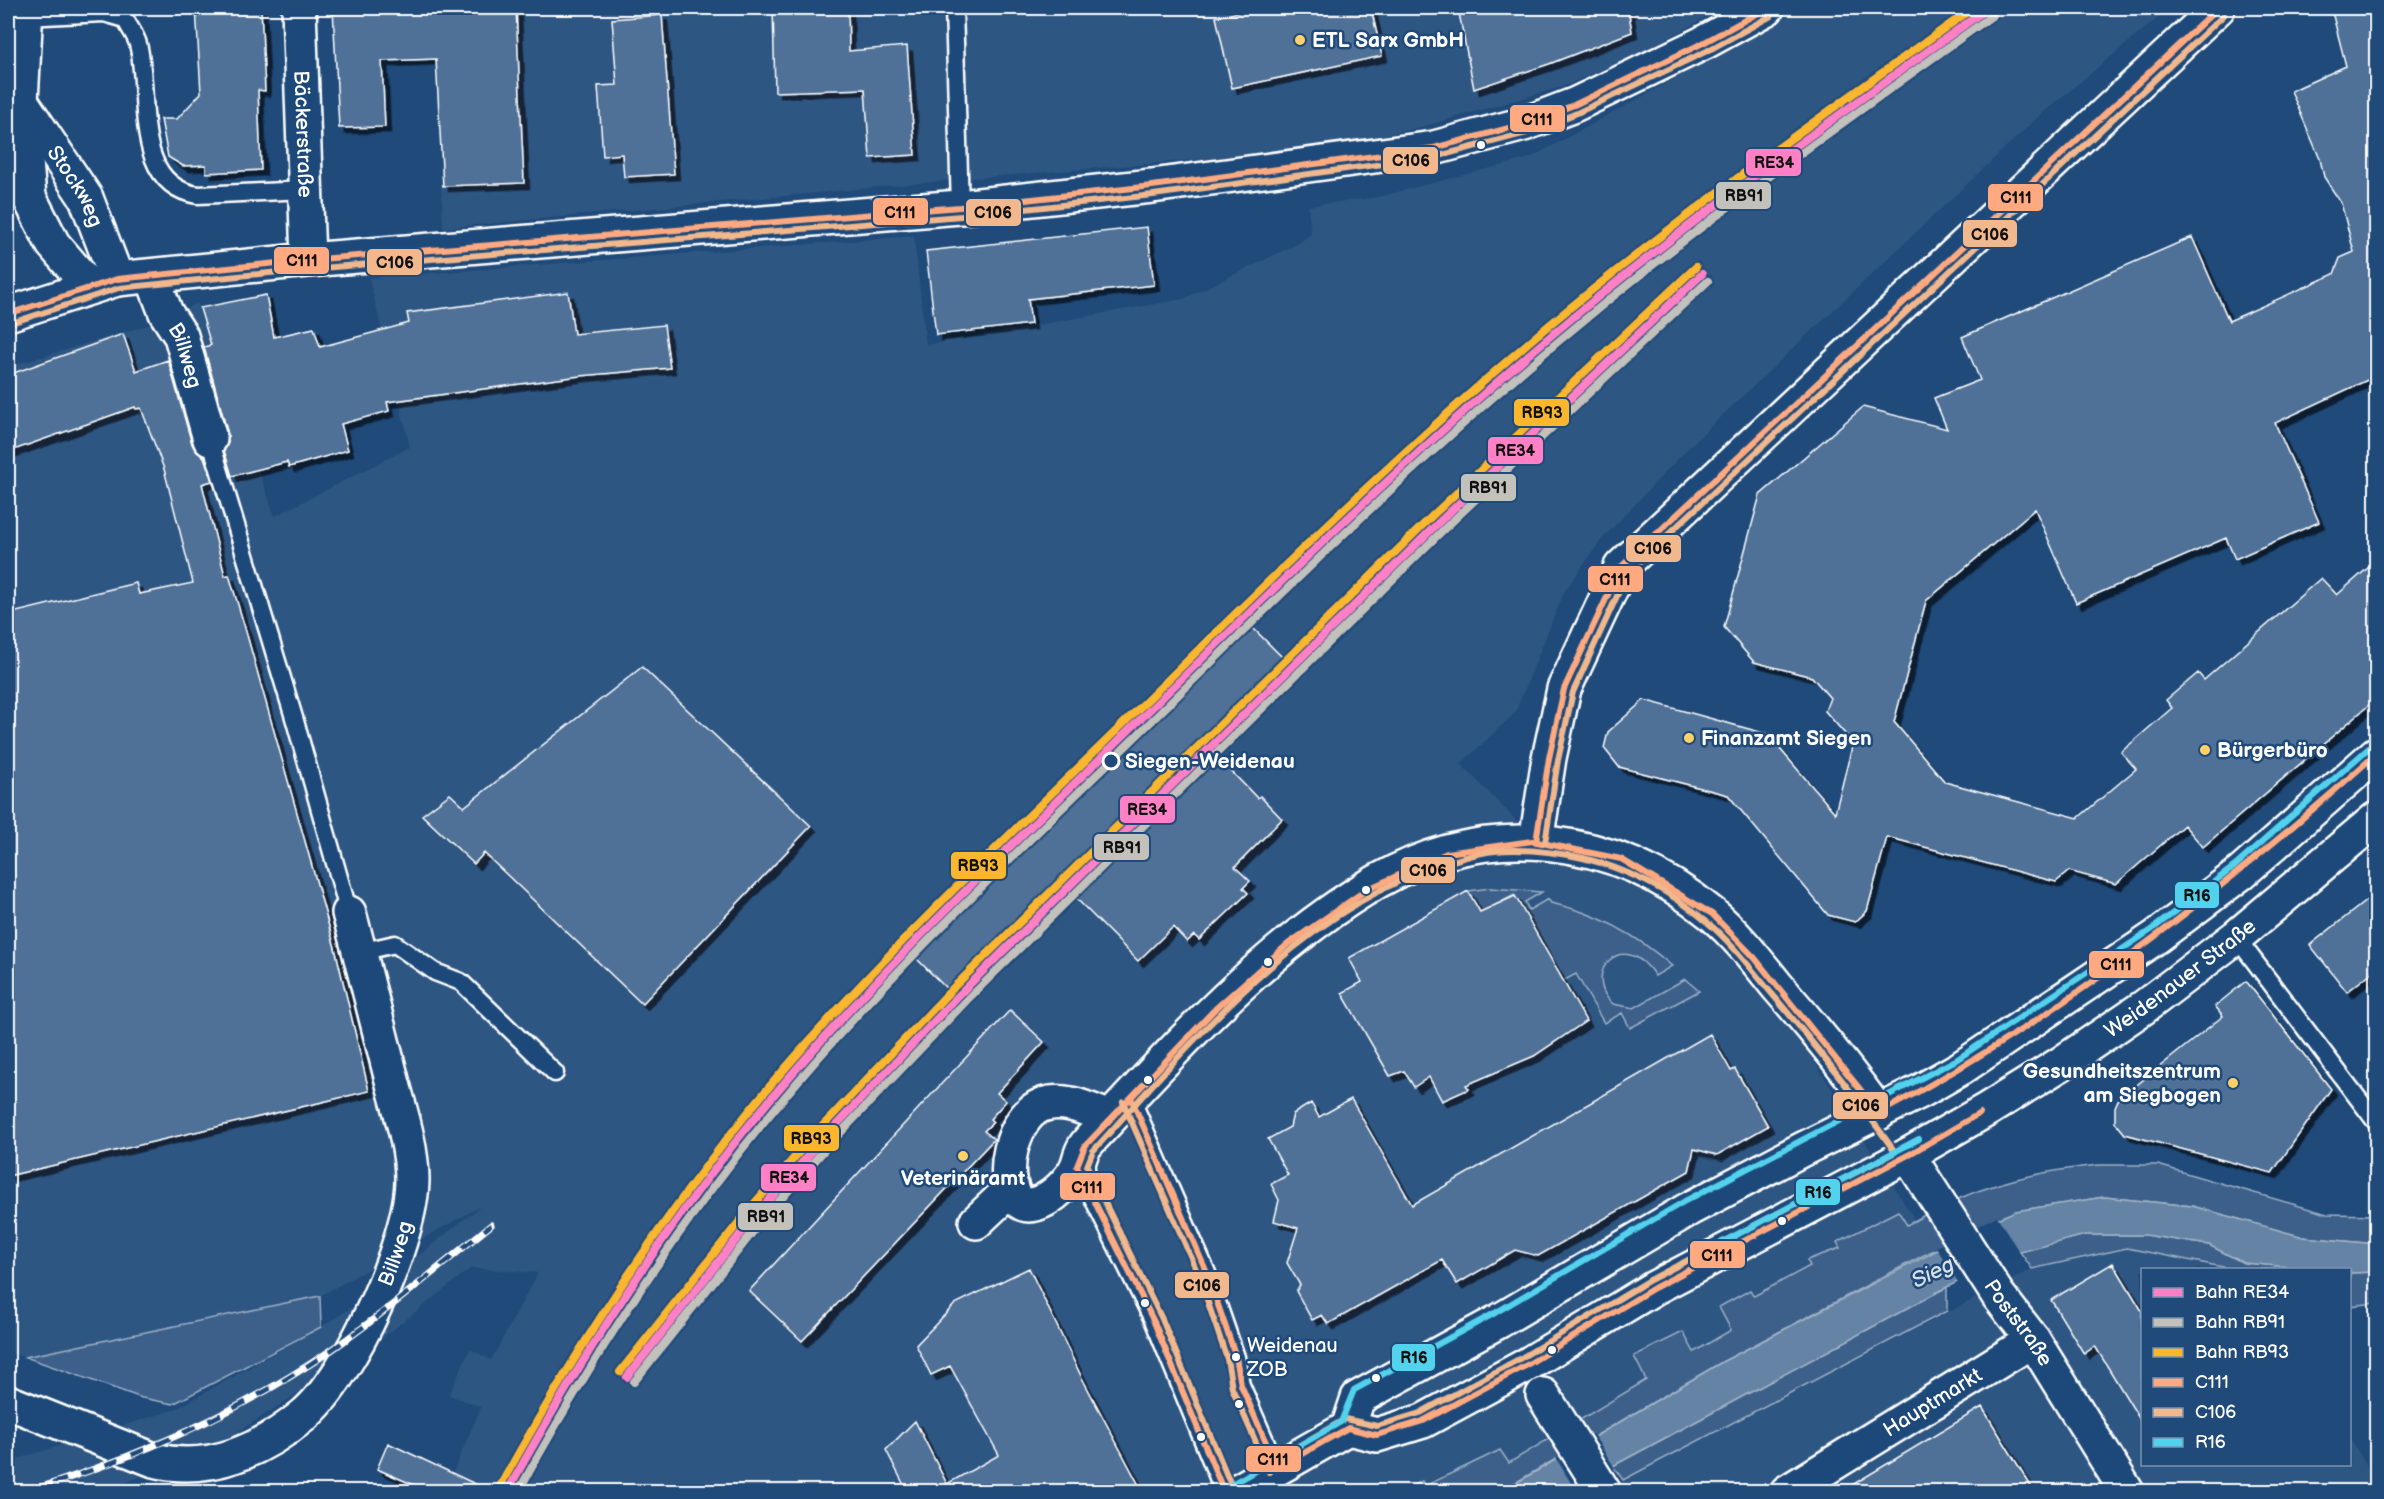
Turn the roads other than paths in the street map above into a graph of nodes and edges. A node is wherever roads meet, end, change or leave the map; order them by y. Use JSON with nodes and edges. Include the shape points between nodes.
{"nodes":[{"id":1,"x":299,"y":8,"type":"edge"},
{"id":2,"x":954,"y":8,"type":"edge"},
{"id":3,"x":1767,"y":8,"type":"edge"},
{"id":4,"x":2218,"y":8,"type":"edge"},
{"id":5,"x":25,"y":12,"type":"edge"},
{"id":6,"x":21,"y":101,"type":"junction"},
{"id":7,"x":8,"y":138,"type":"edge"},
{"id":8,"x":305,"y":190,"type":"junction"},
{"id":9,"x":960,"y":207,"type":"junction"},
{"id":10,"x":308,"y":260,"type":"junction"},
{"id":11,"x":152,"y":276,"type":"junction"},
{"id":12,"x":103,"y":283,"type":"junction"},
{"id":13,"x":8,"y":314,"type":"edge"},
{"id":14,"x":210,"y":439,"type":"joint"},
{"id":15,"x":2376,"y":754,"type":"edge"},
{"id":16,"x":2376,"y":819,"type":"edge"},
{"id":17,"x":1536,"y":842,"type":"junction"},
{"id":18,"x":349,"y":913,"type":"joint"},
{"id":19,"x":2236,"y":937,"type":"junction"},
{"id":20,"x":360,"y":952,"type":"junction"},
{"id":21,"x":555,"y":1073,"type":"dead end"},
{"id":22,"x":1120,"y":1108,"type":"junction"},
{"id":23,"x":1879,"y":1113,"type":"junction"},
{"id":24,"x":2376,"y":1122,"type":"edge"},
{"id":25,"x":1908,"y":1155,"type":"junction"},
{"id":26,"x":1077,"y":1166,"type":"junction"},
{"id":27,"x":1012,"y":1188,"type":"junction"},
{"id":28,"x":976,"y":1222,"type":"dead end"},
{"id":29,"x":2033,"y":1340,"type":"junction"},
{"id":30,"x":1543,"y":1395,"type":"dead end"},
{"id":31,"x":8,"y":1402,"type":"edge"},
{"id":32,"x":1348,"y":1428,"type":"junction"},
{"id":33,"x":1277,"y":1468,"type":"junction"},
{"id":34,"x":1224,"y":1491,"type":"edge"},
{"id":35,"x":1236,"y":1491,"type":"edge"},
{"id":36,"x":1604,"y":1491,"type":"edge"},
{"id":37,"x":1787,"y":1491,"type":"edge"},
{"id":38,"x":2127,"y":1491,"type":"edge"}],
"edges":[{"from":1,"to":8,"type":"street","name":"Bäckerstraße"},
{"from":2,"to":9,"type":"lane"},
{"from":3,"to":9,"type":"street","via":[[1574,105],[1524,124],[1434,148],[1195,181]]},
{"from":4,"to":17,"type":"street","via":[[1621,567],[1564,689]]},
{"from":5,"to":6,"type":"street","name":"Stockweg"},
{"from":5,"to":8,"type":"lane","via":[[104,13],[125,19],[138,43],[152,156],[164,179],[181,192],[198,195]]},
{"from":6,"to":7,"type":"street","name":"Stockweg"},
{"from":6,"to":12,"type":"street","name":"Stockweg","via":[[86,198]]},
{"from":6,"to":12,"type":"street","name":"Stockweg","via":[[29,197],[53,243]]},
{"from":8,"to":10,"type":"street","name":"Bäckerstraße"},
{"from":9,"to":10,"type":"street"},
{"from":10,"to":11,"type":"street"},
{"from":11,"to":12,"type":"street"},
{"from":11,"to":14,"type":"street","name":"Billweg","via":[[166,313],[181,336]]},
{"from":12,"to":13,"type":"street"},
{"from":14,"to":18,"type":"lane"},
{"from":15,"to":23,"type":"street","via":[[2282,839],[2156,937],[1961,1068]]},
{"from":16,"to":19,"type":"street","name":"Weidenauer Straße"},
{"from":17,"to":22,"type":"street","via":[[1481,843],[1435,855],[1380,880],[1301,931],[1166,1058]]},
{"from":17,"to":23,"type":"street","via":[[1578,847],[1627,862],[1713,915],[1822,1038]]},
{"from":18,"to":20,"type":"street","name":"Billweg"},
{"from":19,"to":24,"type":"lane"},
{"from":19,"to":25,"type":"street","name":"Weidenauer Straße","via":[[2062,1063]]},
{"from":20,"to":21,"type":"lane","via":[[395,944],[435,972],[461,982]]},
{"from":20,"to":31,"type":"street","name":"Billweg","via":[[403,1124],[412,1178],[405,1221],[388,1277],[367,1325],[334,1378],[305,1414],[266,1440],[219,1462],[177,1466]]},
{"from":22,"to":26,"type":"street","via":[[1085,1146]]},
{"from":22,"to":27,"type":"street","via":[[1059,1102],[1043,1104],[1027,1113],[1012,1146]]},
{"from":22,"to":33,"type":"lane","via":[[1207,1273],[1236,1357],[1241,1385]]},
{"from":23,"to":25,"type":"street"},
{"from":23,"to":32,"type":"street","via":[[1689,1209],[1358,1398]]},
{"from":25,"to":29,"type":"street","name":"Poststraße"},
{"from":25,"to":32,"type":"street","name":"Weidenauer Straße","via":[[1654,1288],[1525,1366],[1423,1421],[1377,1435]]},
{"from":26,"to":27,"type":"street","via":[[1063,1186],[1036,1204],[1023,1204]]},
{"from":26,"to":34,"type":"lane","via":[[1154,1322]]},
{"from":27,"to":28,"type":"street"},
{"from":29,"to":37,"type":"street","name":"Hauptmarkt","via":[[1840,1475]]},
{"from":29,"to":38,"type":"street","name":"Poststraße"},
{"from":30,"to":36,"type":"street"},
{"from":32,"to":33,"type":"street"},
{"from":33,"to":35,"type":"street"}]}
